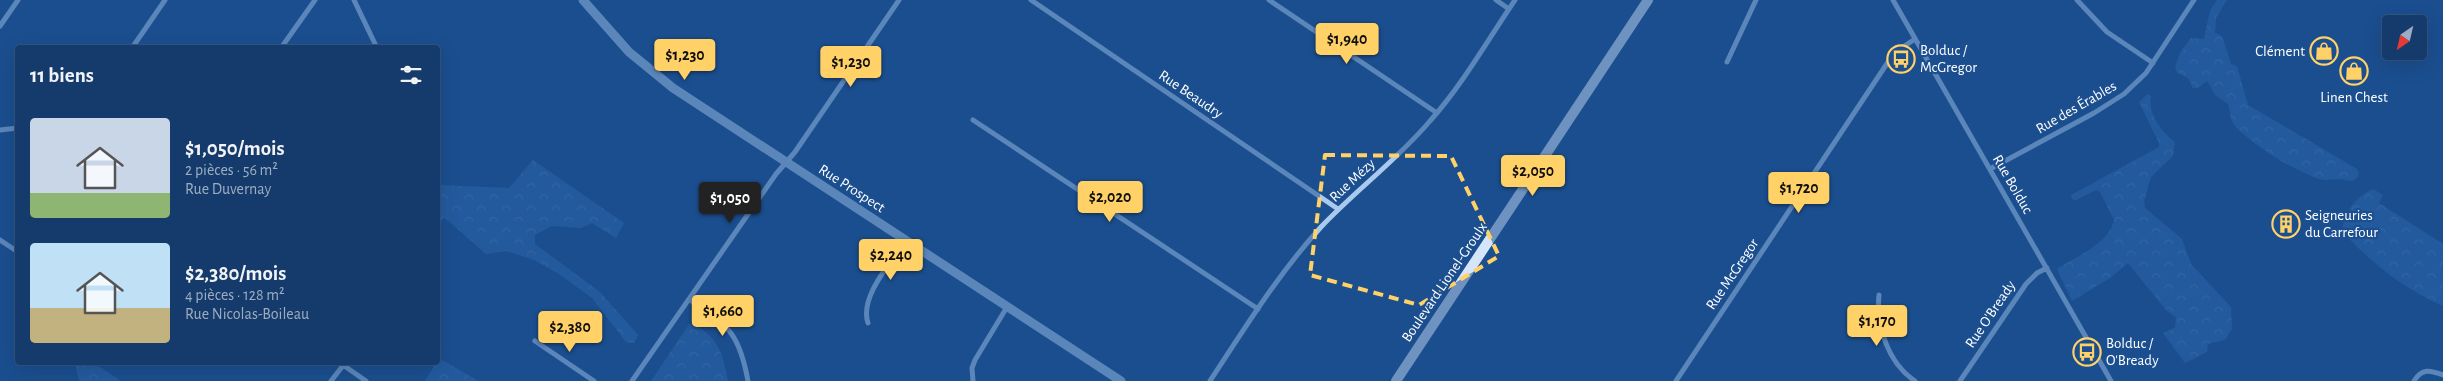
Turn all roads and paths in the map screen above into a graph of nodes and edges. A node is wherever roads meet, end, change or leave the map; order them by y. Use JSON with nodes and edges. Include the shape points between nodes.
{"nodes":[{"id":1,"x":18,"y":0,"type":"edge"},
{"id":2,"x":165,"y":0,"type":"edge"},
{"id":3,"x":315,"y":0,"type":"edge"},
{"id":4,"x":354,"y":0,"type":"edge"},
{"id":5,"x":583,"y":0,"type":"edge"},
{"id":6,"x":899,"y":0,"type":"edge"},
{"id":7,"x":1030,"y":0,"type":"edge"},
{"id":8,"x":1269,"y":0,"type":"edge"},
{"id":9,"x":1496,"y":0,"type":"edge"},
{"id":10,"x":1515,"y":0,"type":"edge"},
{"id":11,"x":1648,"y":0,"type":"edge"},
{"id":12,"x":1756,"y":0,"type":"edge"},
{"id":13,"x":1893,"y":0,"type":"edge"},
{"id":14,"x":2077,"y":0,"type":"edge"},
{"id":15,"x":2194,"y":0,"type":"edge"},
{"id":16,"x":1509,"y":9,"type":"junction"},
{"id":17,"x":0,"y":26,"type":"edge"},
{"id":18,"x":1915,"y":39,"type":"junction"},
{"id":19,"x":134,"y":45,"type":"edge"},
{"id":20,"x":283,"y":45,"type":"edge"},
{"id":21,"x":376,"y":45,"type":"edge"},
{"id":22,"x":1727,"y":62,"type":"dead end"},
{"id":23,"x":2153,"y":63,"type":"junction"},
{"id":24,"x":1437,"y":113,"type":"junction"},
{"id":25,"x":973,"y":120,"type":"dead end"},
{"id":26,"x":15,"y":128,"type":"edge"},
{"id":27,"x":0,"y":130,"type":"edge"},
{"id":28,"x":786,"y":162,"type":"junction"},
{"id":29,"x":1990,"y":169,"type":"junction"},
{"id":30,"x":1338,"y":209,"type":"junction"},
{"id":31,"x":0,"y":240,"type":"edge"},
{"id":32,"x":906,"y":240,"type":"junction"},
{"id":33,"x":15,"y":250,"type":"edge"},
{"id":34,"x":2047,"y":268,"type":"junction"},
{"id":35,"x":1879,"y":295,"type":"dead end"},
{"id":36,"x":690,"y":300,"type":"junction"},
{"id":37,"x":1007,"y":307,"type":"junction"},
{"id":38,"x":1258,"y":309,"type":"junction"},
{"id":39,"x":868,"y":323,"type":"dead end"},
{"id":40,"x":535,"y":341,"type":"dead end"},
{"id":41,"x":343,"y":365,"type":"edge"},
{"id":42,"x":345,"y":365,"type":"edge"},
{"id":43,"x":2443,"y":375,"type":"edge"},
{"id":44,"x":331,"y":381,"type":"edge"},
{"id":45,"x":366,"y":381,"type":"edge"},
{"id":46,"x":594,"y":381,"type":"edge"},
{"id":47,"x":632,"y":381,"type":"edge"},
{"id":48,"x":748,"y":381,"type":"edge"},
{"id":49,"x":973,"y":381,"type":"edge"},
{"id":50,"x":1121,"y":381,"type":"edge"},
{"id":51,"x":1210,"y":381,"type":"edge"},
{"id":52,"x":1396,"y":381,"type":"edge"},
{"id":53,"x":1676,"y":381,"type":"edge"},
{"id":54,"x":1915,"y":381,"type":"edge"},
{"id":55,"x":1960,"y":381,"type":"edge"},
{"id":56,"x":2111,"y":381,"type":"edge"},
{"id":57,"x":2414,"y":381,"type":"edge"}],
"edges":[{"from":1,"to":17,"type":"street"},
{"from":2,"to":19,"type":"street"},
{"from":3,"to":20,"type":"street"},
{"from":4,"to":21,"type":"street"},
{"from":5,"to":28,"type":"street","name":"Rue Prospect","via":[[617,40],[658,77]]},
{"from":6,"to":28,"type":"street"},
{"from":7,"to":30,"type":"street","name":"Rue Beaudry"},
{"from":8,"to":24,"type":"street"},
{"from":9,"to":16,"type":"street"},
{"from":10,"to":16,"type":"street","name":"Rue Mézy"},
{"from":11,"to":52,"type":"main road","name":"Boulevard Lionel-Groulx"},
{"from":12,"to":22,"type":"street"},
{"from":13,"to":18,"type":"street","name":"Rue Bolduc"},
{"from":14,"to":23,"type":"street","via":[[2107,32]]},
{"from":15,"to":23,"type":"street","name":"Rue des Érables"},
{"from":16,"to":24,"type":"street","name":"Rue Mézy"},
{"from":18,"to":29,"type":"street","name":"Rue Bolduc"},
{"from":18,"to":53,"type":"street","name":"Rue McGregor","via":[[1894,53]]},
{"from":23,"to":29,"type":"street","name":"Rue des Érables","via":[[2136,85],[2113,102]]},
{"from":24,"to":30,"type":"street","name":"Rue Mézy","via":[[1409,145]]},
{"from":25,"to":38,"type":"street"},
{"from":26,"to":27,"type":"street"},
{"from":28,"to":32,"type":"street","name":"Rue Prospect"},
{"from":28,"to":36,"type":"street"},
{"from":29,"to":34,"type":"street","name":"Rue Bolduc"},
{"from":30,"to":38,"type":"street","name":"Rue Mézy","via":[[1290,263]]},
{"from":31,"to":33,"type":"street"},
{"from":32,"to":37,"type":"street","name":"Rue Prospect"},
{"from":32,"to":39,"type":"street","via":[[870,296],[866,309]]},
{"from":34,"to":55,"type":"street","name":"Rue O'Bready","via":[[2026,284]]},
{"from":34,"to":56,"type":"street","name":"Rue Bolduc"},
{"from":35,"to":54,"type":"street","via":[[1882,335],[1902,371]]},
{"from":36,"to":47,"type":"street"},
{"from":36,"to":48,"type":"street","via":[[730,330],[743,355]]},
{"from":37,"to":49,"type":"street","via":[[975,360]]},
{"from":37,"to":50,"type":"street","name":"Rue Prospect"},
{"from":38,"to":51,"type":"street","name":"Rue Mézy"},
{"from":40,"to":46,"type":"street"},
{"from":41,"to":44,"type":"street"},
{"from":42,"to":45,"type":"street"},
{"from":43,"to":57,"type":"street","via":[[2421,372]]}]}
